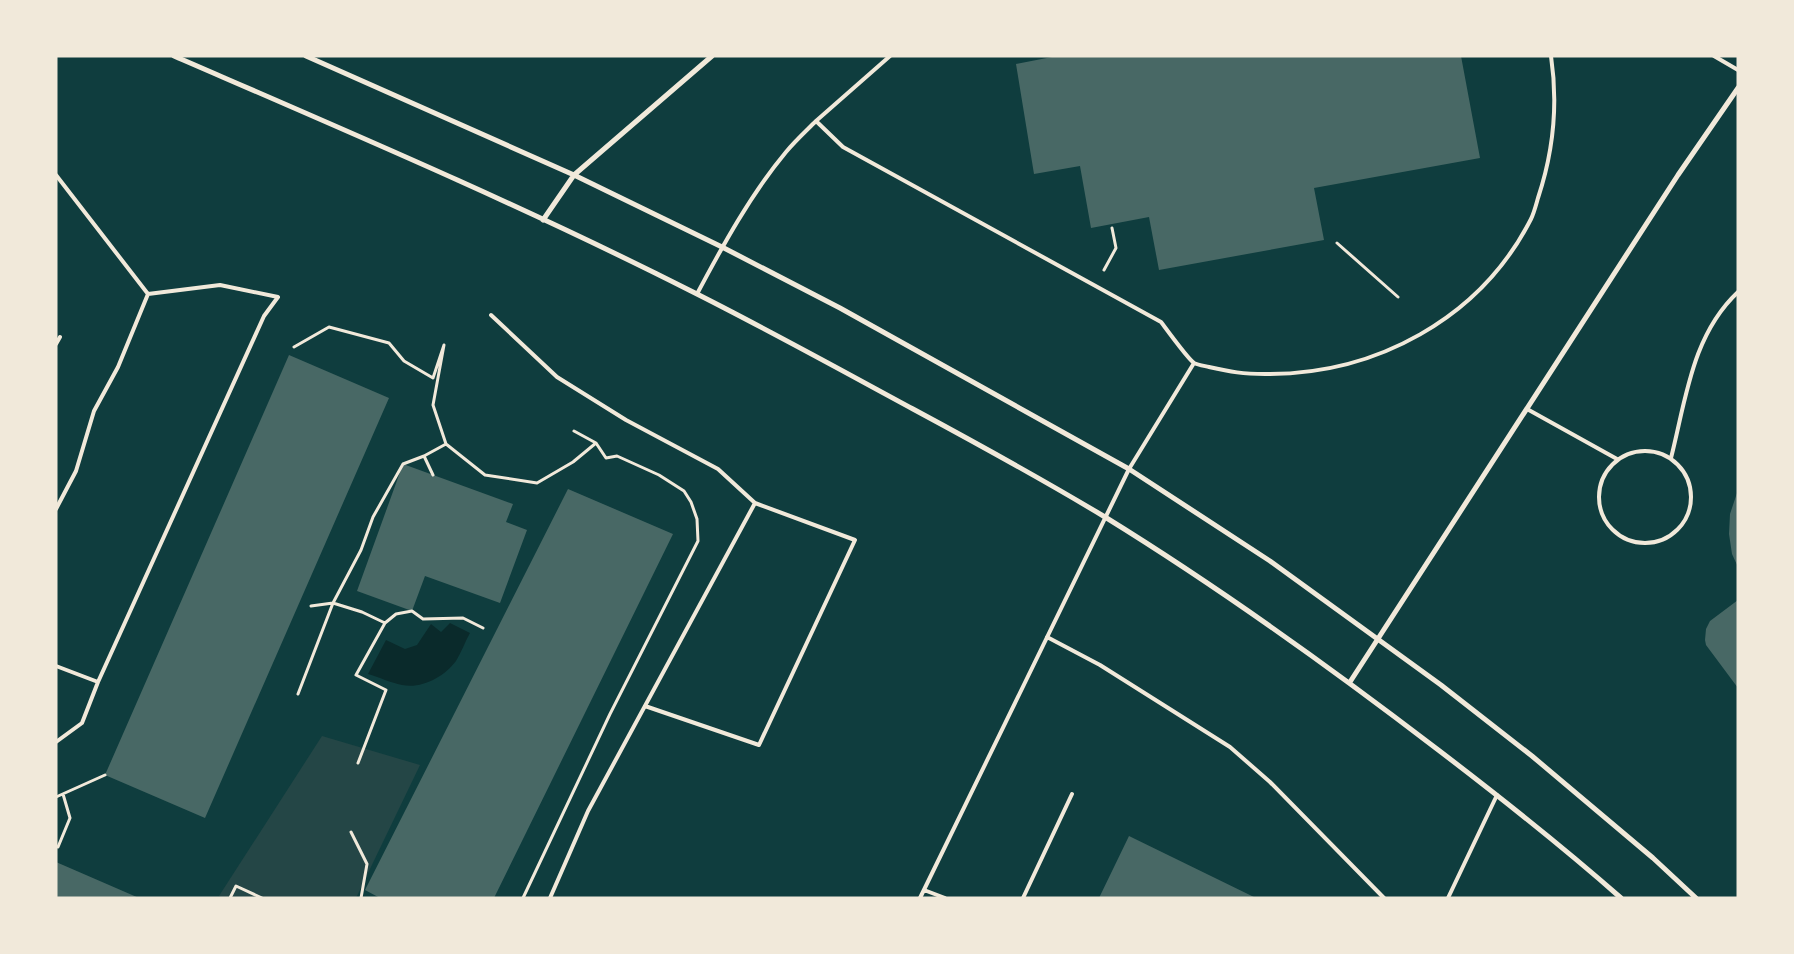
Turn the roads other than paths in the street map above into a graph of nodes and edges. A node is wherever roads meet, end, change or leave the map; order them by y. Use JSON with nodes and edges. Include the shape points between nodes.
{"nodes":[{"id":1,"x":174,"y":56,"type":"edge"},
{"id":2,"x":306,"y":56,"type":"edge"},
{"id":3,"x":712,"y":56,"type":"edge"},
{"id":4,"x":890,"y":56,"type":"edge"},
{"id":5,"x":1551,"y":56,"type":"edge"},
{"id":6,"x":1714,"y":56,"type":"edge"},
{"id":7,"x":1738,"y":70,"type":"edge"},
{"id":8,"x":1738,"y":88,"type":"edge"},
{"id":9,"x":816,"y":121,"type":"junction"},
{"id":10,"x":56,"y":174,"type":"edge"},
{"id":11,"x":574,"y":175,"type":"junction"},
{"id":12,"x":542,"y":220,"type":"junction"},
{"id":13,"x":722,"y":247,"type":"junction"},
{"id":14,"x":1738,"y":292,"type":"edge"},
{"id":15,"x":148,"y":294,"type":"junction"},
{"id":16,"x":697,"y":294,"type":"junction"},
{"id":17,"x":491,"y":315,"type":"dead end"},
{"id":18,"x":60,"y":337,"type":"dead end"},
{"id":19,"x":56,"y":344,"type":"edge"},
{"id":20,"x":1194,"y":363,"type":"junction"},
{"id":21,"x":1526,"y":409,"type":"junction"},
{"id":22,"x":1671,"y":458,"type":"junction"},
{"id":23,"x":1617,"y":459,"type":"junction"},
{"id":24,"x":1129,"y":469,"type":"junction"},
{"id":25,"x":755,"y":503,"type":"junction"},
{"id":26,"x":56,"y":508,"type":"edge"},
{"id":27,"x":1105,"y":518,"type":"junction"},
{"id":28,"x":1047,"y":637,"type":"junction"},
{"id":29,"x":1379,"y":638,"type":"junction"},
{"id":30,"x":56,"y":666,"type":"edge"},
{"id":31,"x":98,"y":682,"type":"junction"},
{"id":32,"x":1350,"y":682,"type":"junction"},
{"id":33,"x":645,"y":706,"type":"junction"},
{"id":34,"x":56,"y":742,"type":"edge"},
{"id":35,"x":1072,"y":794,"type":"dead end"},
{"id":36,"x":1497,"y":796,"type":"junction"},
{"id":37,"x":924,"y":890,"type":"junction"},
{"id":38,"x":550,"y":898,"type":"edge"},
{"id":39,"x":920,"y":898,"type":"edge"},
{"id":40,"x":945,"y":898,"type":"edge"},
{"id":41,"x":1023,"y":898,"type":"edge"},
{"id":42,"x":1384,"y":898,"type":"edge"},
{"id":43,"x":1448,"y":898,"type":"edge"},
{"id":44,"x":1621,"y":898,"type":"edge"},
{"id":45,"x":1696,"y":898,"type":"edge"}],
"edges":[{"from":1,"to":12,"type":"street"},
{"from":2,"to":11,"type":"street"},
{"from":3,"to":11,"type":"street"},
{"from":4,"to":9,"type":"lane"},
{"from":5,"to":20,"type":"lane","via":[[1554,71],[1553,122],[1547,171],[1532,218],[1507,259],[1478,293],[1436,326],[1398,347],[1337,366],[1286,374],[1237,374]]},
{"from":6,"to":7,"type":"lane"},
{"from":8,"to":21,"type":"street"},
{"from":9,"to":13,"type":"lane","via":[[787,151]]},
{"from":9,"to":20,"type":"lane","via":[[843,147],[1161,322]]},
{"from":10,"to":15,"type":"lane"},
{"from":11,"to":12,"type":"street"},
{"from":11,"to":13,"type":"street"},
{"from":12,"to":16,"type":"street"},
{"from":13,"to":16,"type":"lane"},
{"from":13,"to":24,"type":"street","via":[[840,308]]},
{"from":14,"to":22,"type":"lane","via":[[1724,304],[1694,362]]},
{"from":15,"to":26,"type":"lane","via":[[118,367],[94,410],[76,471]]},
{"from":15,"to":31,"type":"lane","via":[[220,285],[278,297],[264,316]]},
{"from":16,"to":27,"type":"street","via":[[1016,464]]},
{"from":17,"to":25,"type":"lane","via":[[557,377],[626,420],[718,469]]},
{"from":18,"to":19,"type":"lane"},
{"from":20,"to":24,"type":"lane"},
{"from":21,"to":23,"type":"lane"},
{"from":21,"to":29,"type":"street"},
{"from":22,"to":23,"type":"lane","via":[[1644,450],[1630,452]]},
{"from":22,"to":23,"type":"lane","via":[[1690,483],[1688,514],[1680,528],[1668,538],[1653,543],[1637,543],[1622,538],[1602,515],[1598,500],[1600,484],[1606,470]]},
{"from":24,"to":27,"type":"lane"},
{"from":24,"to":29,"type":"street","via":[[1270,561]]},
{"from":25,"to":33,"type":"lane"},
{"from":25,"to":33,"type":"lane","via":[[855,540],[759,745]]},
{"from":27,"to":28,"type":"lane"},
{"from":27,"to":32,"type":"street","via":[[1239,604]]},
{"from":28,"to":37,"type":"lane"},
{"from":28,"to":42,"type":"lane","via":[[1100,664],[1230,747],[1270,782]]},
{"from":29,"to":32,"type":"street"},
{"from":29,"to":45,"type":"street","via":[[1532,756]]},
{"from":30,"to":31,"type":"lane"},
{"from":31,"to":34,"type":"lane","via":[[82,723]]},
{"from":32,"to":36,"type":"street"},
{"from":33,"to":38,"type":"lane","via":[[588,811]]},
{"from":35,"to":41,"type":"lane"},
{"from":36,"to":43,"type":"lane"},
{"from":36,"to":44,"type":"street"},
{"from":37,"to":39,"type":"lane"},
{"from":37,"to":40,"type":"lane"}]}
